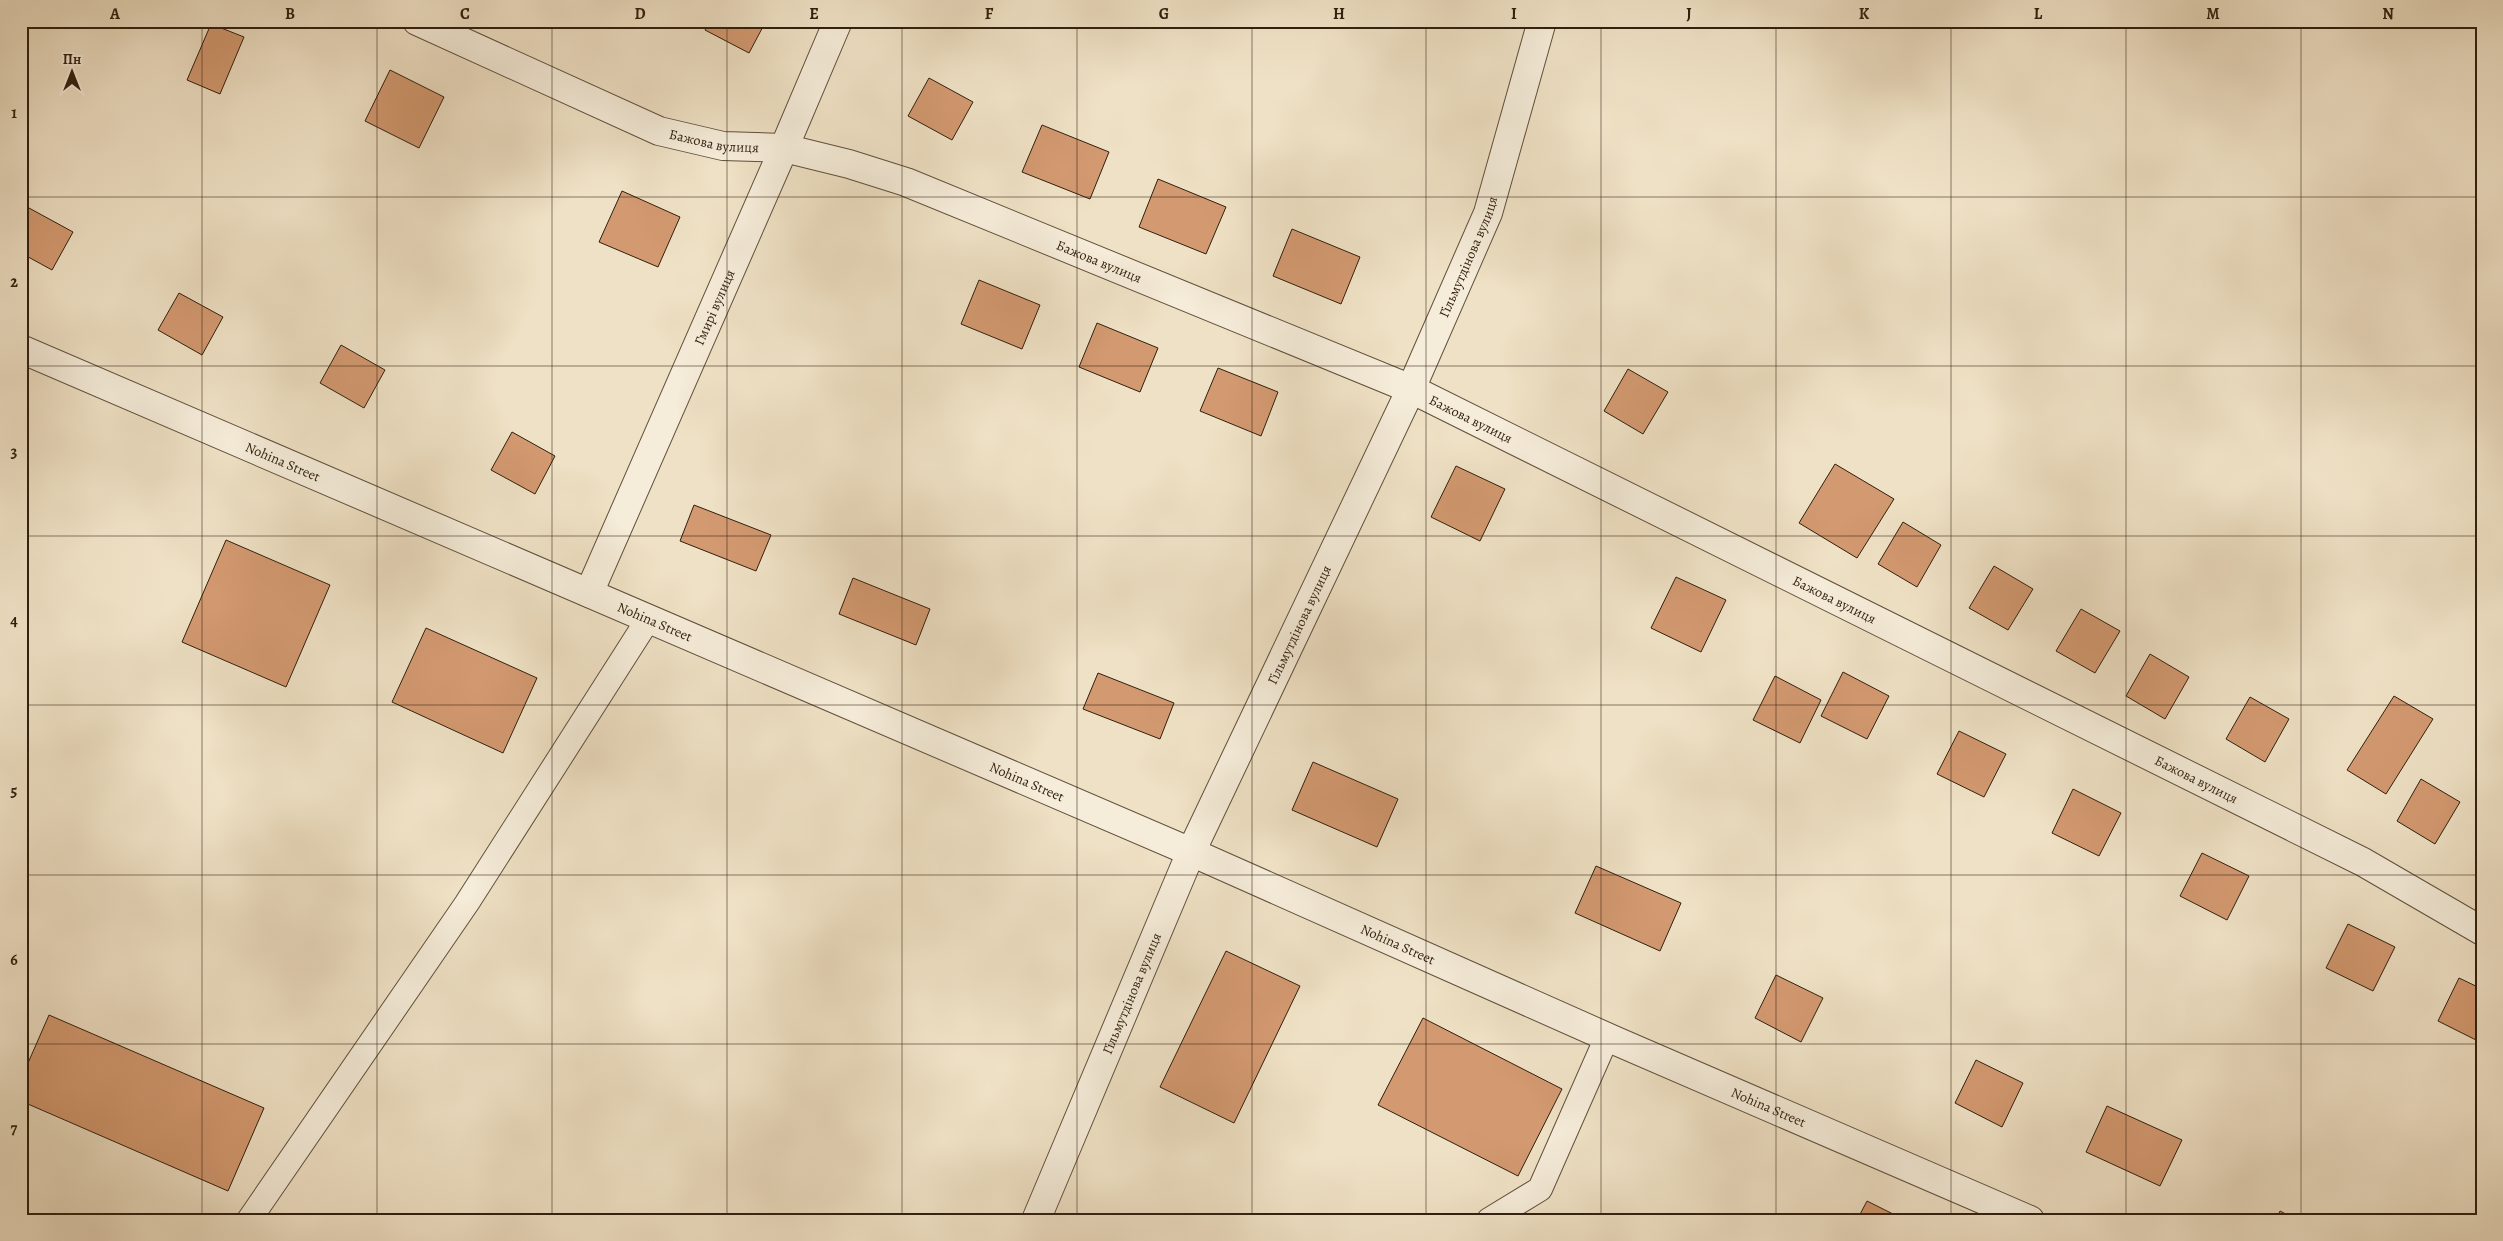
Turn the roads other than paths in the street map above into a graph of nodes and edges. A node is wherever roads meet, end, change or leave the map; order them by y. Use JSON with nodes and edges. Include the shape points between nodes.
{"nodes":[{"id":1,"x":417,"y":21,"type":"edge"},
{"id":2,"x":838,"y":21,"type":"edge"},
{"id":3,"x":1542,"y":21,"type":"edge"},
{"id":4,"x":784,"y":148,"type":"junction"},
{"id":5,"x":21,"y":349,"type":"edge"},
{"id":6,"x":1411,"y":389,"type":"junction"},
{"id":7,"x":589,"y":592,"type":"junction"},
{"id":8,"x":649,"y":618,"type":"junction"},
{"id":9,"x":1191,"y":852,"type":"junction"},
{"id":10,"x":2482,"y":931,"type":"edge"},
{"id":11,"x":1607,"y":1037,"type":"junction"},
{"id":12,"x":249,"y":1220,"type":"edge"},
{"id":13,"x":1036,"y":1220,"type":"edge"},
{"id":14,"x":1489,"y":1220,"type":"edge"},
{"id":15,"x":2030,"y":1220,"type":"edge"}],
"edges":[{"from":1,"to":4,"type":"street","name":"Бажова вулиця","via":[[659,131],[723,146]]},
{"from":2,"to":4,"type":"street","name":"Гмирі вулиця"},
{"from":3,"to":6,"type":"street","name":"Гільмутдінова вулиця","via":[[1488,213]]},
{"from":4,"to":6,"type":"street","name":"Бажова вулиця","via":[[906,182]]},
{"from":4,"to":7,"type":"street","name":"Гмирі вулиця"},
{"from":5,"to":7,"type":"street","name":"Nohina Street"},
{"from":6,"to":9,"type":"street","name":"Гільмутдінова вулиця"},
{"from":6,"to":10,"type":"street","name":"Бажова вулиця","via":[[2363,862]]},
{"from":7,"to":8,"type":"street","name":"Nohina Street"},
{"from":8,"to":9,"type":"street","name":"Nohina Street"},
{"from":8,"to":12,"type":"lane","via":[[468,903]]},
{"from":9,"to":11,"type":"street","name":"Nohina Street"},
{"from":9,"to":13,"type":"street","name":"Гільмутдінова вулиця"},
{"from":11,"to":14,"type":"lane","via":[[1540,1189]]},
{"from":11,"to":15,"type":"street","name":"Nohina Street"}]}
